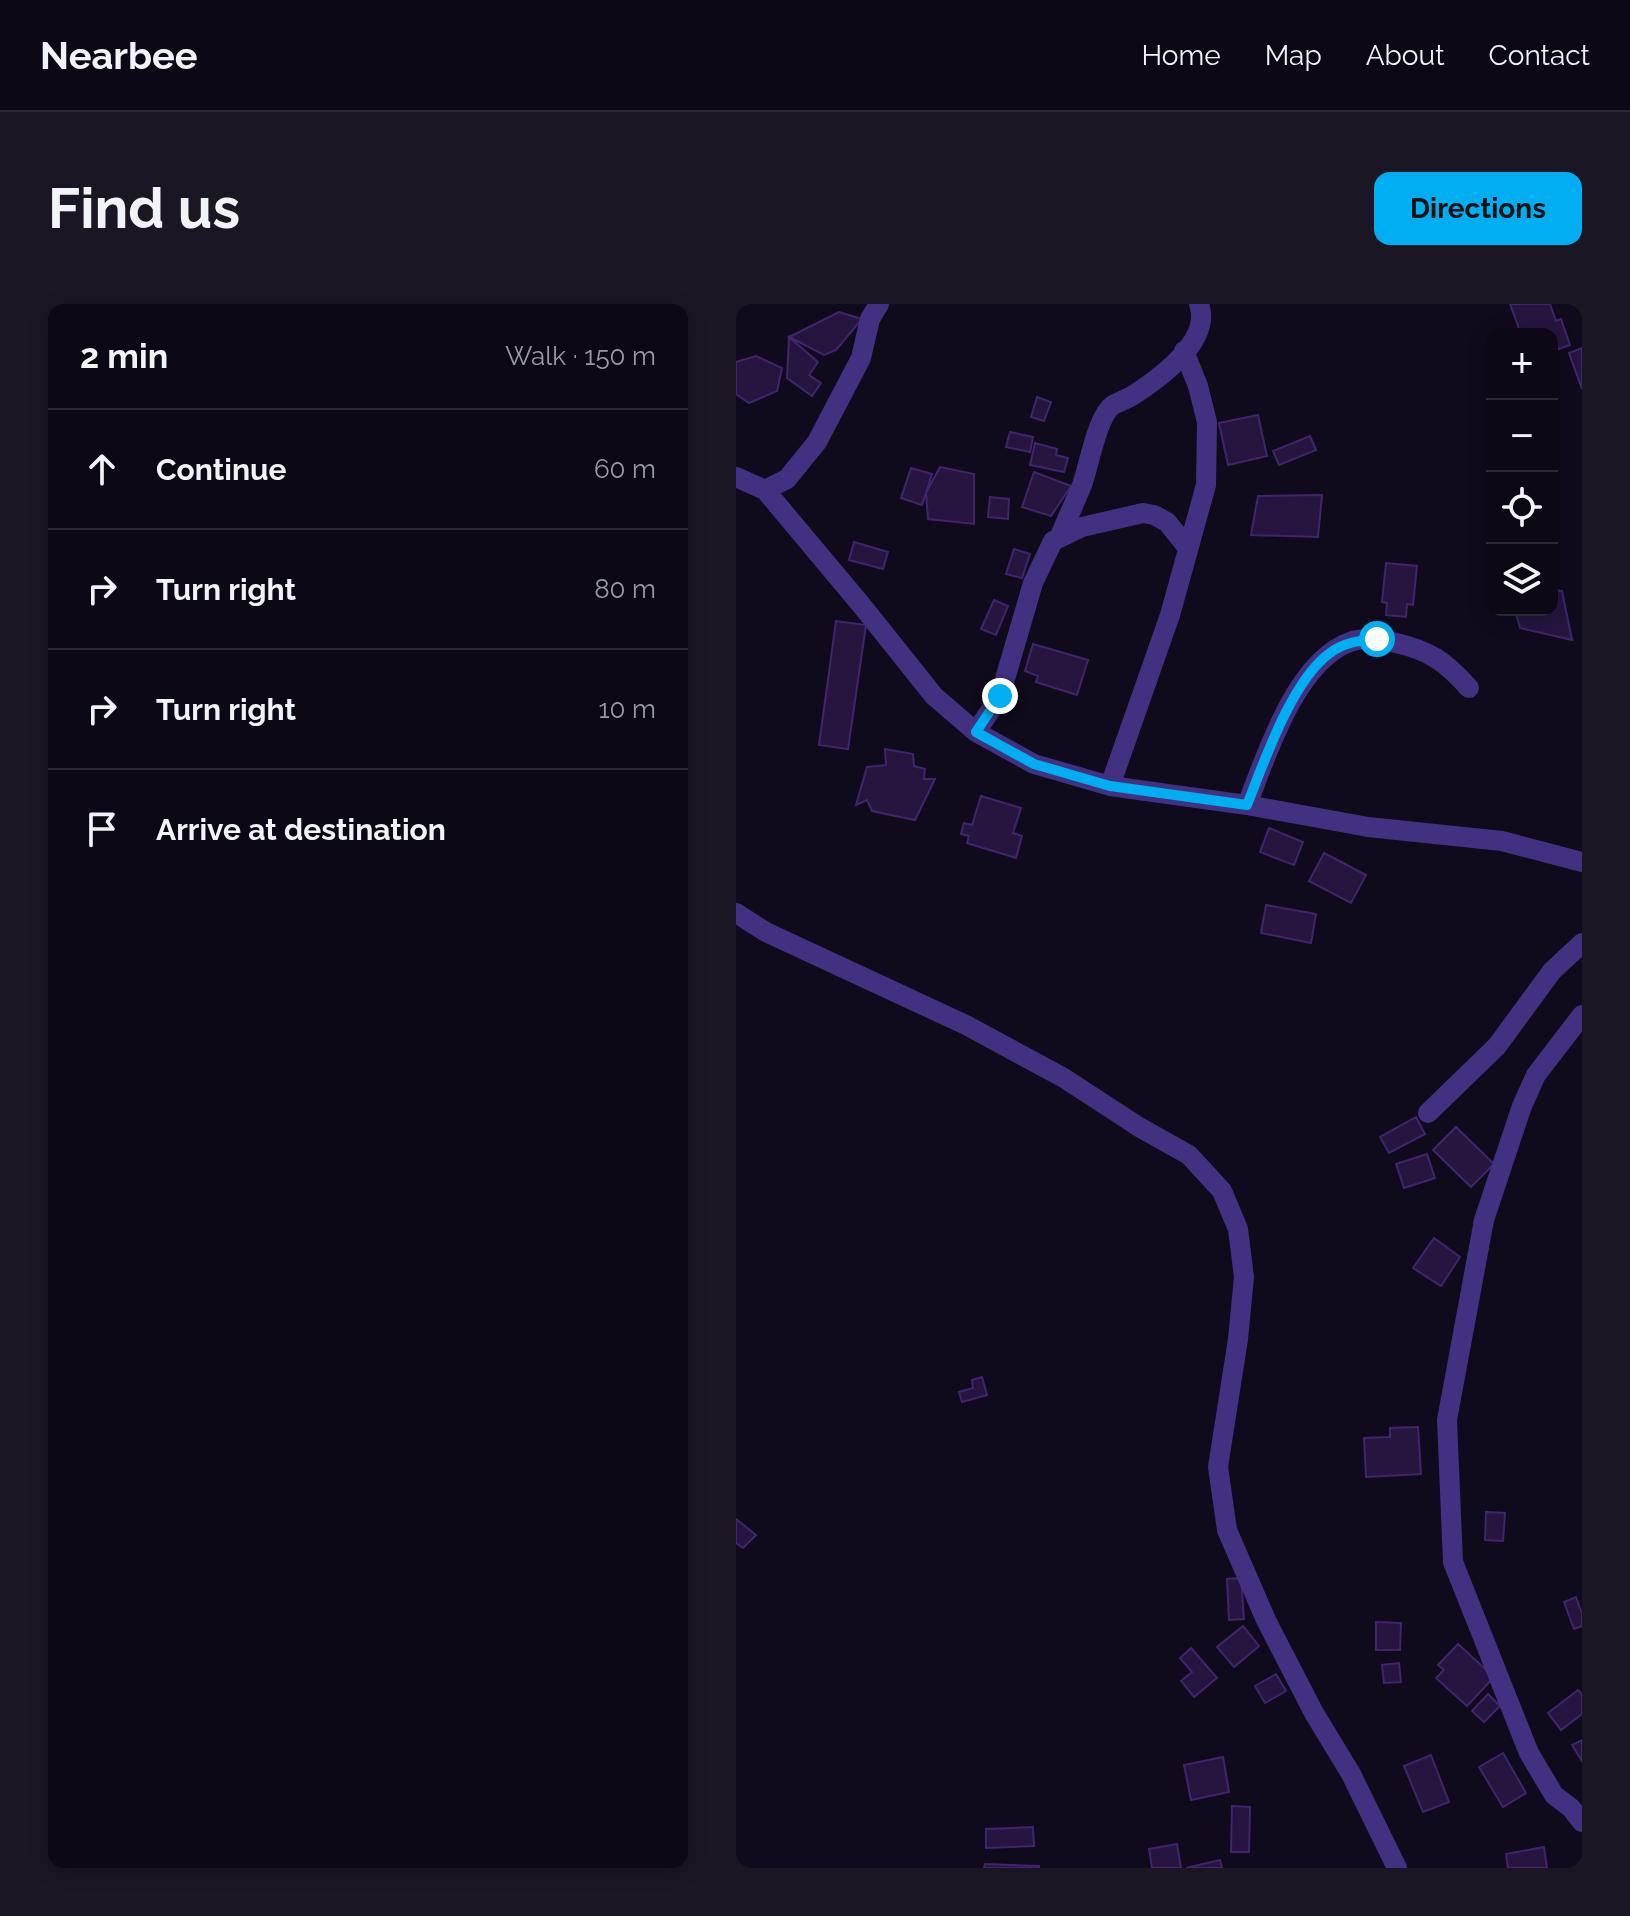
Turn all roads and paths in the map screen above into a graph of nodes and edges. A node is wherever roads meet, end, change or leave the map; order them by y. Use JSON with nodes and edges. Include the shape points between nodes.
{"nodes":[{"id":1,"x":1199,"y":304,"type":"edge"},
{"id":2,"x":874,"y":305,"type":"edge"},
{"id":3,"x":1184,"y":351,"type":"junction"},
{"id":4,"x":736,"y":477,"type":"edge"},
{"id":5,"x":765,"y":490,"type":"junction"},
{"id":6,"x":1060,"y":536,"type":"junction"},
{"id":7,"x":1187,"y":547,"type":"junction"},
{"id":8,"x":1469,"y":688,"type":"dead end"},
{"id":9,"x":976,"y":732,"type":"junction"},
{"id":10,"x":1110,"y":786,"type":"junction"},
{"id":11,"x":1247,"y":805,"type":"junction"},
{"id":12,"x":1582,"y":862,"type":"edge"},
{"id":13,"x":736,"y":913,"type":"edge"},
{"id":14,"x":1582,"y":943,"type":"edge"},
{"id":15,"x":1582,"y":1015,"type":"edge"},
{"id":16,"x":1428,"y":1113,"type":"dead end"},
{"id":17,"x":1582,"y":1822,"type":"edge"},
{"id":18,"x":1397,"y":1868,"type":"edge"}],
"edges":[{"from":1,"to":3,"type":"street","via":[[1201,319]]},
{"from":2,"to":5,"type":"street","via":[[861,358],[817,442],[787,479]]},
{"from":3,"to":6,"type":"street","via":[[1104,416]]},
{"from":3,"to":7,"type":"street","via":[[1207,422],[1206,485]]},
{"from":4,"to":5,"type":"street"},
{"from":5,"to":9,"type":"street","via":[[934,696]]},
{"from":6,"to":7,"type":"street","via":[[1143,513],[1167,522]]},
{"from":6,"to":9,"type":"street","via":[[1033,583],[1000,696]]},
{"from":7,"to":10,"type":"street","via":[[1170,615]]},
{"from":8,"to":11,"type":"street","via":[[1430,653],[1377,639],[1350,642],[1328,654],[1297,690]]},
{"from":9,"to":10,"type":"street","via":[[1034,764]]},
{"from":10,"to":11,"type":"street"},
{"from":11,"to":12,"type":"street","via":[[1368,827],[1502,841]]},
{"from":13,"to":18,"type":"street","via":[[1064,1078],[1189,1155],[1222,1191],[1238,1229],[1244,1277],[1218,1467],[1227,1530],[1266,1620]]},
{"from":14,"to":16,"type":"street","via":[[1545,979],[1497,1046]]},
{"from":15,"to":17,"type":"street","via":[[1536,1075],[1484,1220],[1447,1420],[1453,1562],[1529,1753],[1554,1795]]}]}
